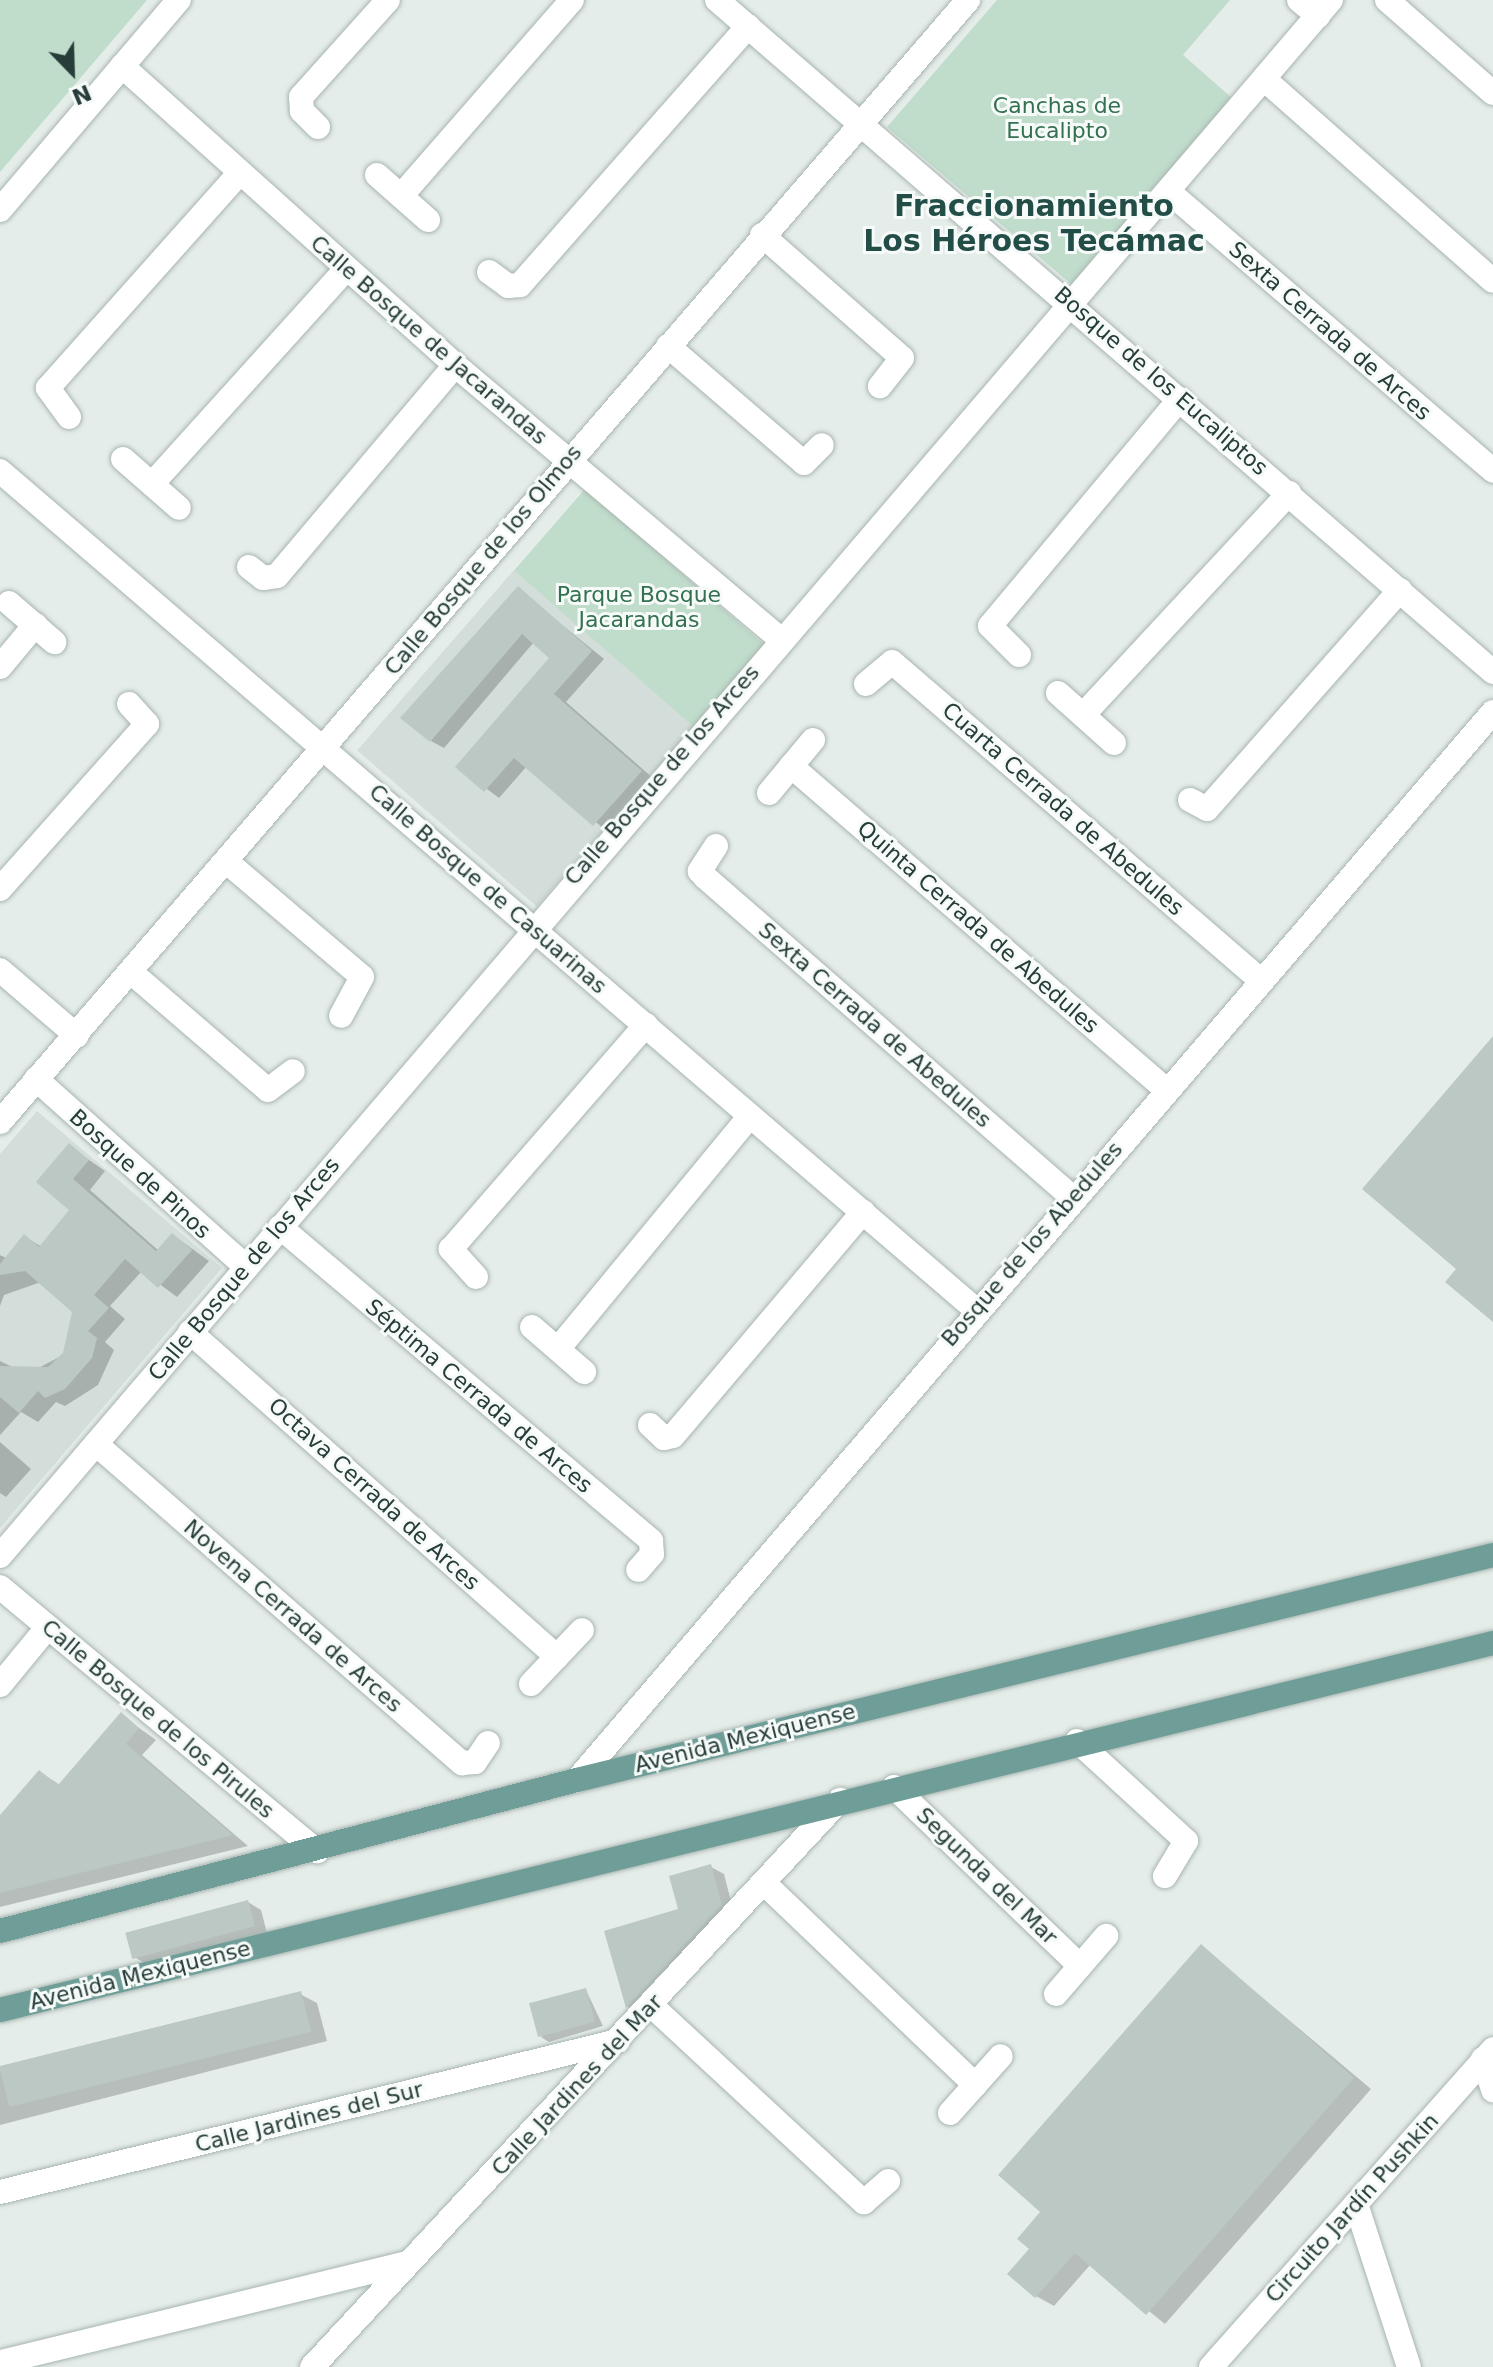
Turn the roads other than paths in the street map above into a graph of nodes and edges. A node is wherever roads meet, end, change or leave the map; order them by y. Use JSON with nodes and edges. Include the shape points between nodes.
{"nodes":[{"id":1,"x":179,"y":0,"type":"edge"},
{"id":2,"x":388,"y":0,"type":"edge"},
{"id":3,"x":572,"y":0,"type":"edge"},
{"id":4,"x":717,"y":0,"type":"edge"},
{"id":5,"x":968,"y":0,"type":"edge"},
{"id":6,"x":1299,"y":0,"type":"edge"},
{"id":7,"x":1387,"y":0,"type":"edge"},
{"id":8,"x":1325,"y":8,"type":"edge"},
{"id":9,"x":748,"y":26,"type":"junction"},
{"id":10,"x":122,"y":66,"type":"junction"},
{"id":11,"x":1264,"y":79,"type":"junction"},
{"id":12,"x":1493,"y":93,"type":"edge"},
{"id":13,"x":861,"y":122,"type":"junction"},
{"id":14,"x":318,"y":127,"type":"dead end"},
{"id":15,"x":239,"y":174,"type":"junction"},
{"id":16,"x":377,"y":175,"type":"dead end"},
{"id":17,"x":1168,"y":191,"type":"junction"},
{"id":18,"x":401,"y":196,"type":"junction"},
{"id":19,"x":0,"y":210,"type":"edge"},
{"id":20,"x":428,"y":220,"type":"dead end"},
{"id":21,"x":762,"y":235,"type":"junction"},
{"id":22,"x":346,"y":269,"type":"junction"},
{"id":23,"x":489,"y":272,"type":"dead end"},
{"id":24,"x":1493,"y":281,"type":"edge"},
{"id":25,"x":1066,"y":304,"type":"junction"},
{"id":26,"x":668,"y":346,"type":"junction"},
{"id":27,"x":455,"y":365,"type":"junction"},
{"id":28,"x":880,"y":386,"type":"dead end"},
{"id":29,"x":1180,"y":399,"type":"junction"},
{"id":30,"x":69,"y":417,"type":"dead end"},
{"id":31,"x":822,"y":445,"type":"dead end"},
{"id":32,"x":123,"y":459,"type":"dead end"},
{"id":33,"x":568,"y":460,"type":"junction"},
{"id":34,"x":0,"y":471,"type":"edge"},
{"id":35,"x":1493,"y":471,"type":"edge"},
{"id":36,"x":152,"y":484,"type":"junction"},
{"id":37,"x":1289,"y":493,"type":"junction"},
{"id":38,"x":179,"y":508,"type":"dead end"},
{"id":39,"x":249,"y":567,"type":"dead end"},
{"id":40,"x":1400,"y":590,"type":"junction"},
{"id":41,"x":9,"y":603,"type":"dead end"},
{"id":42,"x":35,"y":625,"type":"junction"},
{"id":43,"x":779,"y":638,"type":"junction"},
{"id":44,"x":54,"y":642,"type":"dead end"},
{"id":45,"x":1019,"y":655,"type":"dead end"},
{"id":46,"x":0,"y":667,"type":"edge"},
{"id":47,"x":1493,"y":672,"type":"edge"},
{"id":48,"x":866,"y":684,"type":"dead end"},
{"id":49,"x":1058,"y":693,"type":"dead end"},
{"id":50,"x":129,"y":704,"type":"dead end"},
{"id":51,"x":1493,"y":712,"type":"edge"},
{"id":52,"x":1083,"y":715,"type":"junction"},
{"id":53,"x":813,"y":740,"type":"dead end"},
{"id":54,"x":1114,"y":743,"type":"dead end"},
{"id":55,"x":324,"y":748,"type":"junction"},
{"id":56,"x":791,"y":766,"type":"junction"},
{"id":57,"x":769,"y":793,"type":"dead end"},
{"id":58,"x":1190,"y":800,"type":"dead end"},
{"id":59,"x":716,"y":846,"type":"dead end"},
{"id":60,"x":227,"y":862,"type":"junction"},
{"id":61,"x":0,"y":889,"type":"edge"},
{"id":62,"x":532,"y":927,"type":"junction"},
{"id":63,"x":0,"y":970,"type":"edge"},
{"id":64,"x":132,"y":973,"type":"junction"},
{"id":65,"x":1260,"y":980,"type":"junction"},
{"id":66,"x":341,"y":1016,"type":"dead end"},
{"id":67,"x":646,"y":1025,"type":"junction"},
{"id":68,"x":77,"y":1036,"type":"junction"},
{"id":69,"x":293,"y":1071,"type":"dead end"},
{"id":70,"x":36,"y":1079,"type":"junction"},
{"id":71,"x":1165,"y":1089,"type":"junction"},
{"id":72,"x":749,"y":1117,"type":"junction"},
{"id":73,"x":0,"y":1122,"type":"edge"},
{"id":74,"x":1073,"y":1198,"type":"junction"},
{"id":75,"x":863,"y":1212,"type":"junction"},
{"id":76,"x":280,"y":1227,"type":"junction"},
{"id":77,"x":246,"y":1267,"type":"junction"},
{"id":78,"x":476,"y":1277,"type":"dead end"},
{"id":79,"x":975,"y":1309,"type":"junction"},
{"id":80,"x":532,"y":1327,"type":"dead end"},
{"id":81,"x":190,"y":1332,"type":"junction"},
{"id":82,"x":558,"y":1349,"type":"junction"},
{"id":83,"x":584,"y":1372,"type":"dead end"},
{"id":84,"x":650,"y":1425,"type":"dead end"},
{"id":85,"x":96,"y":1444,"type":"junction"},
{"id":86,"x":1493,"y":1555,"type":"edge"},
{"id":87,"x":0,"y":1556,"type":"edge"},
{"id":88,"x":638,"y":1570,"type":"dead end"},
{"id":89,"x":0,"y":1587,"type":"edge"},
{"id":90,"x":47,"y":1628,"type":"junction"},
{"id":91,"x":582,"y":1630,"type":"dead end"},
{"id":92,"x":1493,"y":1643,"type":"edge"},
{"id":93,"x":557,"y":1657,"type":"junction"},
{"id":94,"x":531,"y":1684,"type":"dead end"},
{"id":95,"x":0,"y":1685,"type":"edge"},
{"id":96,"x":1077,"y":1741,"type":"junction"},
{"id":97,"x":488,"y":1743,"type":"dead end"},
{"id":98,"x":577,"y":1780,"type":"junction"},
{"id":99,"x":894,"y":1787,"type":"junction"},
{"id":100,"x":840,"y":1800,"type":"junction"},
{"id":101,"x":317,"y":1851,"type":"junction"},
{"id":102,"x":1165,"y":1876,"type":"dead end"},
{"id":103,"x":765,"y":1884,"type":"junction"},
{"id":104,"x":0,"y":1931,"type":"edge"},
{"id":105,"x":1106,"y":1936,"type":"dead end"},
{"id":106,"x":1080,"y":1966,"type":"junction"},
{"id":107,"x":1056,"y":1994,"type":"dead end"},
{"id":108,"x":652,"y":2006,"type":"junction"},
{"id":109,"x":0,"y":2010,"type":"edge"},
{"id":110,"x":618,"y":2041,"type":"junction"},
{"id":111,"x":1488,"y":2054,"type":"edge"},
{"id":112,"x":1001,"y":2056,"type":"dead end"},
{"id":113,"x":975,"y":2085,"type":"junction"},
{"id":114,"x":1493,"y":2090,"type":"edge"},
{"id":115,"x":950,"y":2113,"type":"dead end"},
{"id":116,"x":888,"y":2181,"type":"dead end"},
{"id":117,"x":0,"y":2192,"type":"edge"},
{"id":118,"x":1356,"y":2204,"type":"junction"},
{"id":119,"x":408,"y":2263,"type":"junction"},
{"id":120,"x":1233,"y":2356,"type":"edge"},
{"id":121,"x":4,"y":2357,"type":"edge"},
{"id":122,"x":312,"y":2367,"type":"edge"},
{"id":123,"x":1211,"y":2367,"type":"edge"},
{"id":124,"x":1409,"y":2367,"type":"edge"}],
"edges":[{"from":1,"to":10,"type":"street"},
{"from":2,"to":14,"type":"street","via":[[301,97],[302,111]]},
{"from":3,"to":18,"type":"street"},
{"from":4,"to":9,"type":"street","name":"Bosque de los Eucaliptos"},
{"from":5,"to":13,"type":"street","name":"Calle Bosque de los Olmos"},
{"from":6,"to":8,"type":"street"},
{"from":7,"to":12,"type":"street"},
{"from":8,"to":11,"type":"street","name":"Calle Bosque de los Arces"},
{"from":9,"to":13,"type":"street","name":"Bosque de los Eucaliptos"},
{"from":9,"to":23,"type":"street","via":[[520,285],[508,286]]},
{"from":10,"to":15,"type":"street","name":"Calle Bosque de Jacarandas"},
{"from":10,"to":19,"type":"street"},
{"from":11,"to":17,"type":"street","name":"Calle Bosque de los Arces"},
{"from":11,"to":24,"type":"street"},
{"from":13,"to":21,"type":"street","name":"Calle Bosque de los Olmos"},
{"from":13,"to":25,"type":"street","name":"Bosque de los Eucaliptos"},
{"from":15,"to":22,"type":"street","name":"Calle Bosque de Jacarandas"},
{"from":15,"to":30,"type":"street","via":[[48,388]]},
{"from":16,"to":18,"type":"street"},
{"from":17,"to":25,"type":"street","name":"Calle Bosque de los Arces"},
{"from":17,"to":35,"type":"street","name":"Sexta Cerrada de Arces"},
{"from":18,"to":20,"type":"street"},
{"from":21,"to":26,"type":"street","name":"Calle Bosque de los Olmos"},
{"from":21,"to":28,"type":"street","via":[[902,358]]},
{"from":22,"to":27,"type":"street","name":"Calle Bosque de Jacarandas"},
{"from":22,"to":36,"type":"street"},
{"from":25,"to":29,"type":"street","name":"Bosque de los Eucaliptos"},
{"from":25,"to":43,"type":"street","name":"Calle Bosque de los Arces"},
{"from":26,"to":31,"type":"street","via":[[804,463]]},
{"from":26,"to":33,"type":"street","name":"Calle Bosque de los Olmos"},
{"from":27,"to":33,"type":"street","name":"Calle Bosque de Jacarandas"},
{"from":27,"to":39,"type":"street","via":[[277,576],[263,578]]},
{"from":29,"to":37,"type":"street","name":"Bosque de los Eucaliptos"},
{"from":29,"to":45,"type":"street","via":[[990,626]]},
{"from":32,"to":36,"type":"street"},
{"from":33,"to":43,"type":"street","name":"Calle Bosque de Jacarandas"},
{"from":33,"to":55,"type":"street","name":"Calle Bosque de los Olmos"},
{"from":34,"to":55,"type":"street","name":"Calle Bosque de Casuarinas"},
{"from":36,"to":38,"type":"street"},
{"from":37,"to":40,"type":"street","name":"Bosque de los Eucaliptos"},
{"from":37,"to":52,"type":"street"},
{"from":40,"to":47,"type":"street","name":"Bosque de los Eucaliptos"},
{"from":40,"to":58,"type":"street","via":[[1207,809]]},
{"from":41,"to":42,"type":"street"},
{"from":42,"to":44,"type":"street"},
{"from":42,"to":46,"type":"street"},
{"from":43,"to":62,"type":"street","name":"Calle Bosque de los Arces"},
{"from":48,"to":65,"type":"street","name":"Cuarta Cerrada de Abedules","via":[[892,662]]},
{"from":49,"to":52,"type":"street"},
{"from":50,"to":61,"type":"street","via":[[147,724]]},
{"from":51,"to":65,"type":"street","name":"Bosque de los Abedules"},
{"from":52,"to":54,"type":"street"},
{"from":53,"to":56,"type":"street"},
{"from":55,"to":60,"type":"street","name":"Calle Bosque de los Olmos"},
{"from":55,"to":62,"type":"street","name":"Calle Bosque de Casuarinas"},
{"from":56,"to":57,"type":"street"},
{"from":56,"to":71,"type":"street","name":"Quinta Cerrada de Abedules"},
{"from":59,"to":74,"type":"street","name":"Sexta Cerrada de Abedules","via":[[700,871],[705,877]]},
{"from":60,"to":64,"type":"street","name":"Calle Bosque de los Olmos"},
{"from":60,"to":66,"type":"street","via":[[362,977]]},
{"from":62,"to":67,"type":"street","name":"Calle Bosque de Casuarinas"},
{"from":62,"to":76,"type":"street","name":"Calle Bosque de los Arces"},
{"from":63,"to":68,"type":"street"},
{"from":64,"to":68,"type":"street","name":"Calle Bosque de los Olmos"},
{"from":64,"to":69,"type":"street","via":[[268,1090]]},
{"from":65,"to":71,"type":"street","name":"Bosque de los Abedules"},
{"from":67,"to":72,"type":"street","name":"Calle Bosque de Casuarinas"},
{"from":67,"to":78,"type":"street","via":[[451,1249]]},
{"from":68,"to":70,"type":"street","name":"Calle Bosque de los Olmos"},
{"from":70,"to":73,"type":"street","name":"Calle Bosque de los Olmos"},
{"from":70,"to":77,"type":"street","name":"Bosque de Pinos"},
{"from":71,"to":74,"type":"street","name":"Bosque de los Abedules"},
{"from":72,"to":75,"type":"street","name":"Calle Bosque de Casuarinas"},
{"from":72,"to":82,"type":"street"},
{"from":74,"to":79,"type":"street","name":"Bosque de los Abedules"},
{"from":75,"to":79,"type":"street","name":"Calle Bosque de Casuarinas"},
{"from":75,"to":84,"type":"street","via":[[673,1436],[664,1438]]},
{"from":76,"to":77,"type":"street","name":"Calle Bosque de los Arces"},
{"from":76,"to":88,"type":"street","name":"Séptima Cerrada de Arces","via":[[651,1541],[652,1554]]},
{"from":77,"to":81,"type":"street","name":"Calle Bosque de los Arces"},
{"from":79,"to":98,"type":"street","name":"Bosque de los Abedules"},
{"from":80,"to":82,"type":"street"},
{"from":81,"to":85,"type":"street","name":"Calle Bosque de los Arces"},
{"from":81,"to":93,"type":"street","name":"Octava Cerrada de Arces"},
{"from":82,"to":83,"type":"street"},
{"from":85,"to":87,"type":"street","name":"Calle Bosque de los Arces"},
{"from":85,"to":97,"type":"street","name":"Novena Cerrada de Arces","via":[[462,1763],[475,1762]]},
{"from":86,"to":98,"type":"main road","name":"Avenida Mexiquense"},
{"from":89,"to":90,"type":"street","name":"Calle Bosque de los Pirules"},
{"from":90,"to":95,"type":"street"},
{"from":90,"to":101,"type":"street","name":"Calle Bosque de los Pirules"},
{"from":91,"to":93,"type":"street"},
{"from":92,"to":96,"type":"main road","name":"Avenida Mexiquense"},
{"from":93,"to":94,"type":"street"},
{"from":96,"to":99,"type":"main road","name":"Avenida Mexiquense"},
{"from":96,"to":102,"type":"street","via":[[1186,1841],[1186,1853]]},
{"from":98,"to":101,"type":"main road","name":"Avenida Mexiquense"},
{"from":99,"to":100,"type":"main road","name":"Avenida Mexiquense"},
{"from":99,"to":106,"type":"street","name":"Segunda del Mar"},
{"from":100,"to":103,"type":"street","name":"Calle Jardines del Mar"},
{"from":100,"to":109,"type":"main road","name":"Avenida Mexiquense"},
{"from":101,"to":104,"type":"main road","name":"Avenida Mexiquense"},
{"from":103,"to":108,"type":"street","name":"Calle Jardines del Mar"},
{"from":103,"to":113,"type":"street"},
{"from":105,"to":106,"type":"street"},
{"from":106,"to":107,"type":"street"},
{"from":108,"to":110,"type":"street","name":"Calle Jardines del Mar"},
{"from":108,"to":116,"type":"street","via":[[864,2202]]},
{"from":110,"to":117,"type":"street","name":"Calle Jardines del Sur"},
{"from":110,"to":119,"type":"street","name":"Calle Jardines del Mar"},
{"from":111,"to":114,"type":"street"},
{"from":111,"to":118,"type":"street","name":"Circuito Jardín Pushkin"},
{"from":112,"to":113,"type":"street"},
{"from":113,"to":115,"type":"street"},
{"from":118,"to":120,"type":"street","name":"Circuito Jardín Pushkin"},
{"from":118,"to":124,"type":"street"},
{"from":119,"to":121,"type":"street"},
{"from":119,"to":122,"type":"street","name":"Calle Jardines del Mar"},
{"from":120,"to":123,"type":"street","name":"Circuito Jardín Pushkin"}]}
